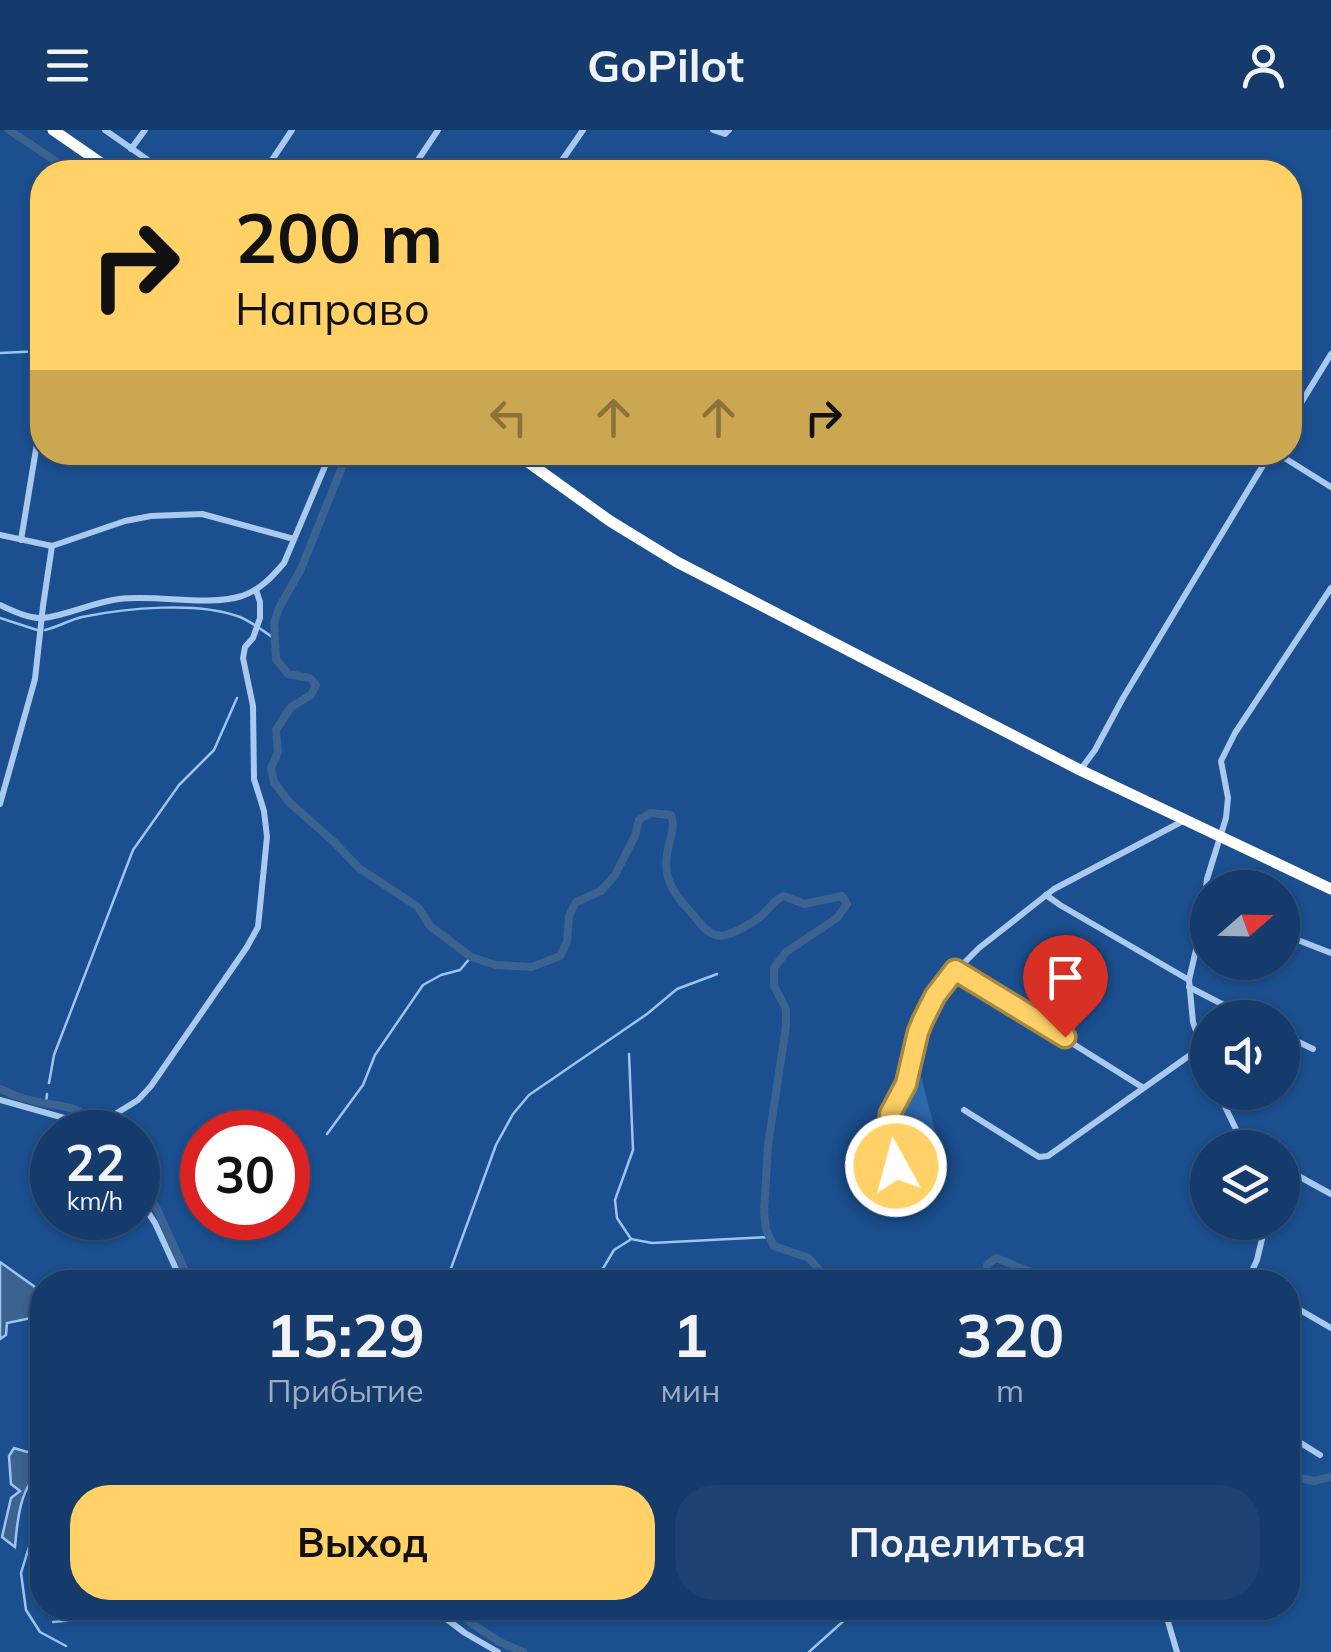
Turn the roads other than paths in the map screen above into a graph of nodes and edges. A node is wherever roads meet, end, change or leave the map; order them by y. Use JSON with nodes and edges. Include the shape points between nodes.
{"nodes":[{"id":1,"x":52,"y":130,"type":"edge"},
{"id":2,"x":104,"y":130,"type":"edge"},
{"id":3,"x":144,"y":130,"type":"edge"},
{"id":4,"x":292,"y":130,"type":"edge"},
{"id":5,"x":438,"y":130,"type":"edge"},
{"id":6,"x":582,"y":130,"type":"edge"},
{"id":7,"x":713,"y":130,"type":"edge"},
{"id":8,"x":729,"y":130,"type":"edge"},
{"id":9,"x":132,"y":149,"type":"junction"},
{"id":10,"x":96,"y":160,"type":"edge"},
{"id":11,"x":147,"y":160,"type":"edge"},
{"id":12,"x":272,"y":160,"type":"edge"},
{"id":13,"x":418,"y":160,"type":"edge"},
{"id":14,"x":562,"y":160,"type":"edge"},
{"id":15,"x":1331,"y":354,"type":"edge"},
{"id":16,"x":1302,"y":401,"type":"edge"},
{"id":17,"x":33,"y":465,"type":"edge"},
{"id":18,"x":325,"y":465,"type":"edge"},
{"id":19,"x":532,"y":465,"type":"edge"},
{"id":20,"x":1265,"y":465,"type":"edge"},
{"id":21,"x":1295,"y":465,"type":"edge"},
{"id":22,"x":1331,"y":486,"type":"edge"},
{"id":23,"x":0,"y":535,"type":"edge"},
{"id":24,"x":294,"y":538,"type":"junction"},
{"id":25,"x":21,"y":540,"type":"junction"},
{"id":26,"x":52,"y":546,"type":"junction"},
{"id":27,"x":1331,"y":588,"type":"edge"},
{"id":28,"x":256,"y":590,"type":"junction"},
{"id":29,"x":0,"y":605,"type":"edge"},
{"id":30,"x":42,"y":618,"type":"junction"},
{"id":31,"x":1080,"y":770,"type":"junction"},
{"id":32,"x":0,"y":804,"type":"edge"},
{"id":33,"x":1184,"y":820,"type":"junction"},
{"id":34,"x":1220,"y":838,"type":"junction"},
{"id":35,"x":1331,"y":888,"type":"edge"},
{"id":36,"x":1046,"y":895,"type":"junction"},
{"id":37,"x":1300,"y":941,"type":"edge"},
{"id":38,"x":1331,"y":953,"type":"edge"},
{"id":39,"x":955,"y":970,"type":"junction"},
{"id":40,"x":1189,"y":983,"type":"junction"},
{"id":41,"x":1191,"y":1000,"type":"edge"},
{"id":42,"x":1219,"y":1000,"type":"edge"},
{"id":43,"x":1300,"y":1042,"type":"edge"},
{"id":44,"x":1313,"y":1048,"type":"dead end"},
{"id":45,"x":1190,"y":1055,"type":"edge"},
{"id":46,"x":1142,"y":1087,"type":"junction"},
{"id":47,"x":0,"y":1100,"type":"edge"},
{"id":48,"x":36,"y":1110,"type":"edge"},
{"id":49,"x":122,"y":1110,"type":"edge"},
{"id":50,"x":964,"y":1110,"type":"dead end"},
{"id":51,"x":896,"y":1166,"type":"dead end"},
{"id":52,"x":1300,"y":1177,"type":"edge"},
{"id":53,"x":1331,"y":1194,"type":"edge"},
{"id":54,"x":160,"y":1233,"type":"edge"},
{"id":55,"x":1261,"y":1240,"type":"edge"},
{"id":56,"x":177,"y":1270,"type":"edge"},
{"id":57,"x":1253,"y":1270,"type":"edge"},
{"id":58,"x":1300,"y":1311,"type":"edge"},
{"id":59,"x":1331,"y":1328,"type":"edge"},
{"id":60,"x":1300,"y":1442,"type":"edge"},
{"id":61,"x":1320,"y":1454,"type":"dead end"},
{"id":62,"x":448,"y":1620,"type":"edge"},
{"id":63,"x":1168,"y":1620,"type":"edge"},
{"id":64,"x":498,"y":1652,"type":"edge"},
{"id":65,"x":1177,"y":1652,"type":"edge"}],
"edges":[{"from":1,"to":10,"type":"highway"},
{"from":2,"to":9,"type":"street"},
{"from":3,"to":9,"type":"street"},
{"from":4,"to":12,"type":"street"},
{"from":5,"to":13,"type":"street"},
{"from":6,"to":14,"type":"street"},
{"from":7,"to":8,"type":"street"},
{"from":9,"to":11,"type":"street"},
{"from":15,"to":16,"type":"street"},
{"from":17,"to":25,"type":"street"},
{"from":18,"to":24,"type":"street"},
{"from":19,"to":31,"type":"highway","via":[[677,562]]},
{"from":20,"to":31,"type":"street"},
{"from":21,"to":22,"type":"street"},
{"from":23,"to":25,"type":"street"},
{"from":24,"to":26,"type":"street","via":[[202,514],[152,516]]},
{"from":24,"to":28,"type":"street","via":[[284,562]]},
{"from":25,"to":26,"type":"street"},
{"from":26,"to":30,"type":"street"},
{"from":27,"to":34,"type":"street","via":[[1222,755],[1228,798]]},
{"from":28,"to":30,"type":"street","via":[[216,599],[120,599]]},
{"from":28,"to":49,"type":"street","via":[[260,618],[243,658],[254,779],[267,836],[258,928],[151,1086]]},
{"from":29,"to":30,"type":"street"},
{"from":30,"to":32,"type":"street","via":[[35,679]]},
{"from":31,"to":33,"type":"highway"},
{"from":33,"to":34,"type":"highway"},
{"from":33,"to":36,"type":"street"},
{"from":34,"to":35,"type":"highway"},
{"from":34,"to":40,"type":"street","via":[[1206,879]]},
{"from":36,"to":39,"type":"street"},
{"from":36,"to":40,"type":"street"},
{"from":37,"to":38,"type":"street"},
{"from":39,"to":46,"type":"street"},
{"from":39,"to":51,"type":"street","via":[[923,1020],[906,1084],[890,1114]]},
{"from":40,"to":41,"type":"street"},
{"from":40,"to":42,"type":"street"},
{"from":43,"to":44,"type":"street"},
{"from":45,"to":46,"type":"street"},
{"from":46,"to":50,"type":"street","via":[[1044,1157]]},
{"from":47,"to":48,"type":"street"},
{"from":52,"to":53,"type":"street"},
{"from":54,"to":56,"type":"street"},
{"from":55,"to":57,"type":"street"},
{"from":58,"to":59,"type":"street"},
{"from":60,"to":61,"type":"street"},
{"from":62,"to":64,"type":"street"},
{"from":63,"to":65,"type":"street"}]}
